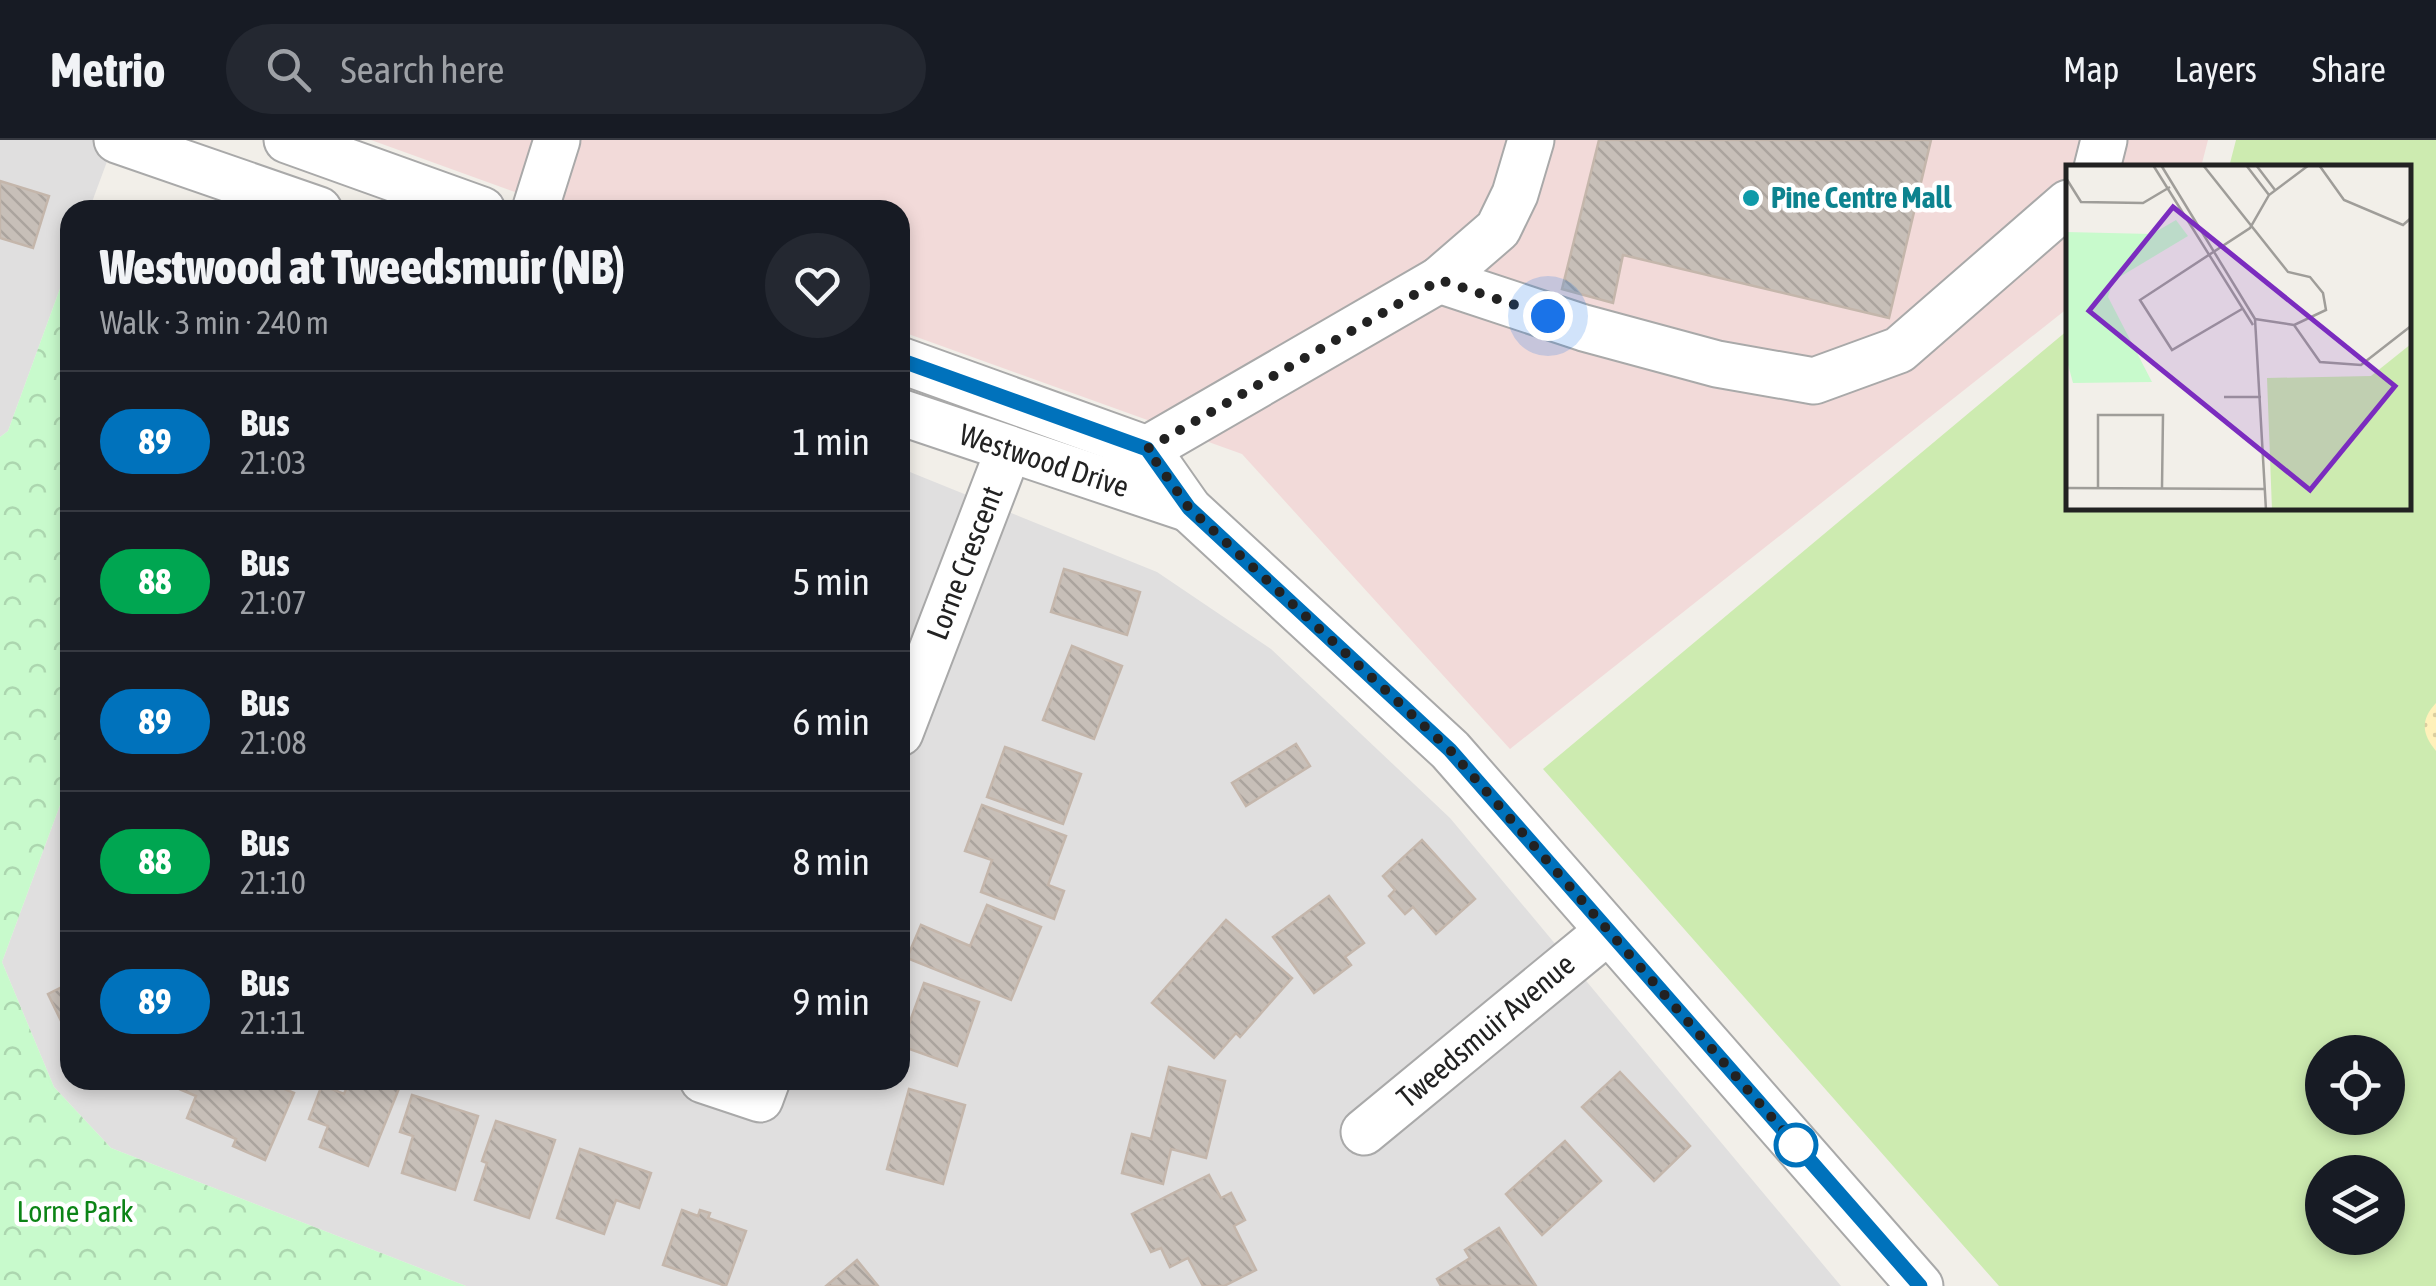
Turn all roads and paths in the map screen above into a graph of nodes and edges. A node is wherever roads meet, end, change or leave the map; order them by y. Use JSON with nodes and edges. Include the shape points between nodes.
{"nodes":[{"id":1,"x":118,"y":140,"type":"edge"},
{"id":2,"x":286,"y":140,"type":"edge"},
{"id":3,"x":557,"y":140,"type":"edge"},
{"id":4,"x":1531,"y":140,"type":"edge"},
{"id":5,"x":2104,"y":140,"type":"edge"},
{"id":6,"x":2098,"y":165,"type":"edge"},
{"id":7,"x":290,"y":200,"type":"edge"},
{"id":8,"x":454,"y":200,"type":"edge"},
{"id":9,"x":537,"y":200,"type":"edge"},
{"id":10,"x":2066,"y":206,"type":"edge"},
{"id":11,"x":1440,"y":280,"type":"junction"},
{"id":12,"x":910,"y":364,"type":"edge"},
{"id":13,"x":910,"y":415,"type":"edge"},
{"id":14,"x":1147,"y":449,"type":"junction"},
{"id":15,"x":1009,"y":450,"type":"junction"},
{"id":16,"x":1189,"y":508,"type":"junction"},
{"id":17,"x":910,"y":707,"type":"edge"},
{"id":18,"x":1608,"y":931,"type":"junction"},
{"id":19,"x":732,"y":1090,"type":"edge"},
{"id":20,"x":764,"y":1090,"type":"edge"},
{"id":21,"x":1364,"y":1132,"type":"dead end"},
{"id":22,"x":1920,"y":1286,"type":"edge"}],
"edges":[{"from":1,"to":7,"type":"street"},
{"from":2,"to":8,"type":"street"},
{"from":3,"to":9,"type":"street"},
{"from":4,"to":11,"type":"street","via":[[1498,229]]},
{"from":5,"to":6,"type":"street"},
{"from":10,"to":11,"type":"street","via":[[1900,350],[1814,382],[1603,334]]},
{"from":11,"to":14,"type":"street"},
{"from":12,"to":14,"type":"street","name":"Westwood Drive"},
{"from":13,"to":15,"type":"street","name":"Westwood Drive"},
{"from":14,"to":16,"type":"street","name":"Westwood Drive"},
{"from":15,"to":16,"type":"street","name":"Westwood Drive"},
{"from":15,"to":17,"type":"street","name":"Lorne Crescent"},
{"from":16,"to":18,"type":"street","name":"Westwood Drive","via":[[1450,750]]},
{"from":18,"to":21,"type":"street","name":"Tweedsmuir Avenue"},
{"from":18,"to":22,"type":"street","name":"Westwood Drive"},
{"from":19,"to":20,"type":"street","via":[[760,1100]]}]}
